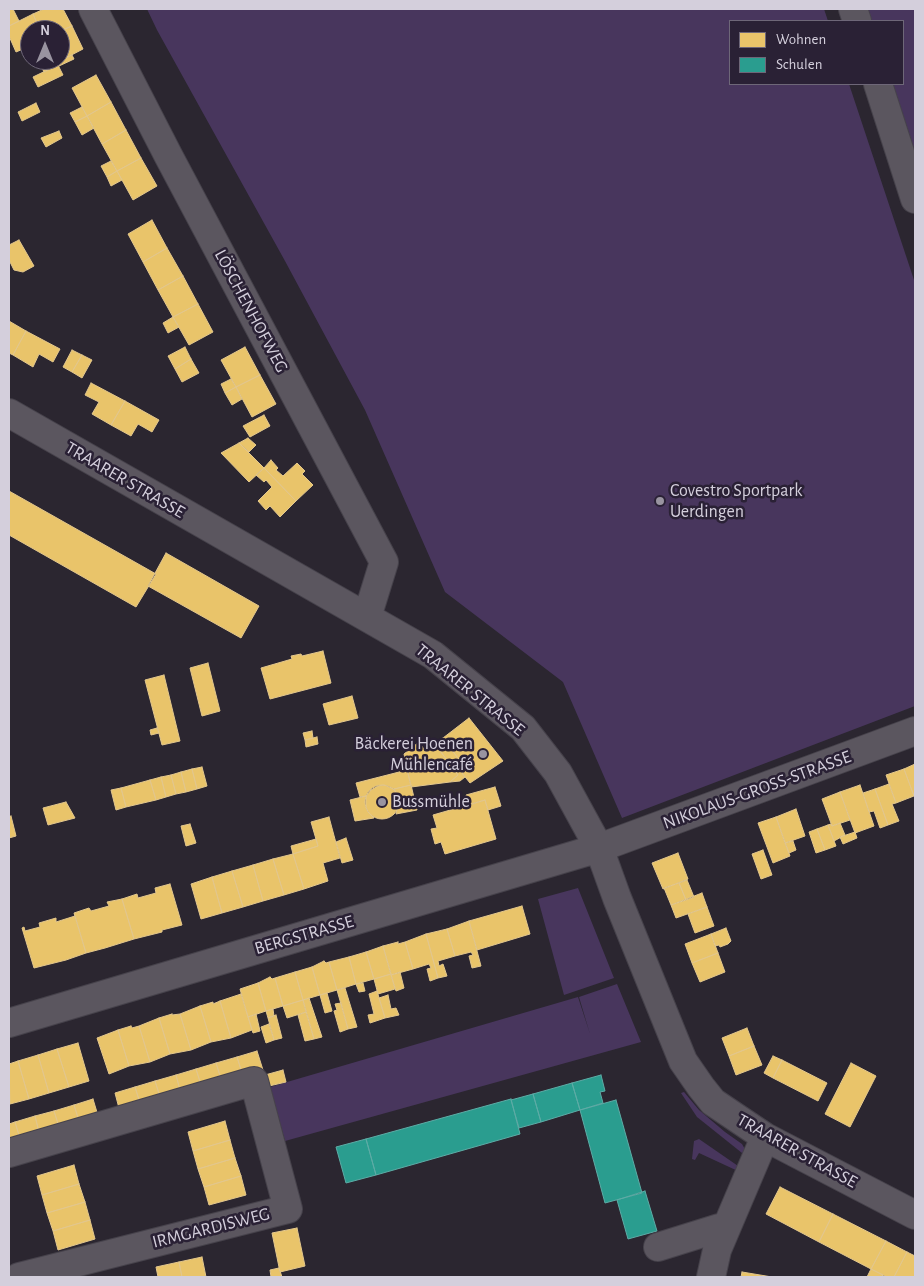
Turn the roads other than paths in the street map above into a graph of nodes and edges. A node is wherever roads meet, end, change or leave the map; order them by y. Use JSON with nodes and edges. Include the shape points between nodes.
{"nodes":[{"id":1,"x":94,"y":9,"type":"edge"},
{"id":2,"x":878,"y":85,"type":"edge"},
{"id":3,"x":915,"y":199,"type":"edge"},
{"id":4,"x":9,"y":414,"type":"edge"},
{"id":5,"x":368,"y":617,"type":"junction"},
{"id":6,"x":915,"y":731,"type":"edge"},
{"id":7,"x":599,"y":848,"type":"junction"},
{"id":8,"x":10,"y":1020,"type":"edge"},
{"id":9,"x":765,"y":1137,"type":"junction"},
{"id":10,"x":9,"y":1152,"type":"edge"},
{"id":11,"x":915,"y":1215,"type":"edge"},
{"id":12,"x":725,"y":1230,"type":"junction"},
{"id":13,"x":658,"y":1247,"type":"dead end"},
{"id":14,"x":19,"y":1277,"type":"edge"},
{"id":15,"x":711,"y":1277,"type":"edge"}],
"edges":[{"from":1,"to":5,"type":"street","name":"LÖSCHENHOFWEG","via":[[172,164],[384,562]]},
{"from":2,"to":3,"type":"street"},
{"from":4,"to":5,"type":"street","name":"TRAARER STRASSE"},
{"from":5,"to":7,"type":"street","name":"TRAARER STRASSE","via":[[433,655],[523,728],[558,773]]},
{"from":6,"to":7,"type":"street","name":"NIKOLAUS-GROSS-STRASSE"},
{"from":7,"to":8,"type":"street","name":"BERGSTRASSE"},
{"from":7,"to":9,"type":"street","name":"TRAARER STRASSE","via":[[682,1061],[713,1102]]},
{"from":9,"to":11,"type":"street","name":"TRAARER STRASSE"},
{"from":9,"to":12,"type":"street"},
{"from":10,"to":14,"type":"street","name":"IRMGARDISWEG","via":[[254,1081],[288,1209]]},
{"from":12,"to":13,"type":"street","via":[[719,1228]]},
{"from":12,"to":15,"type":"street"}]}
